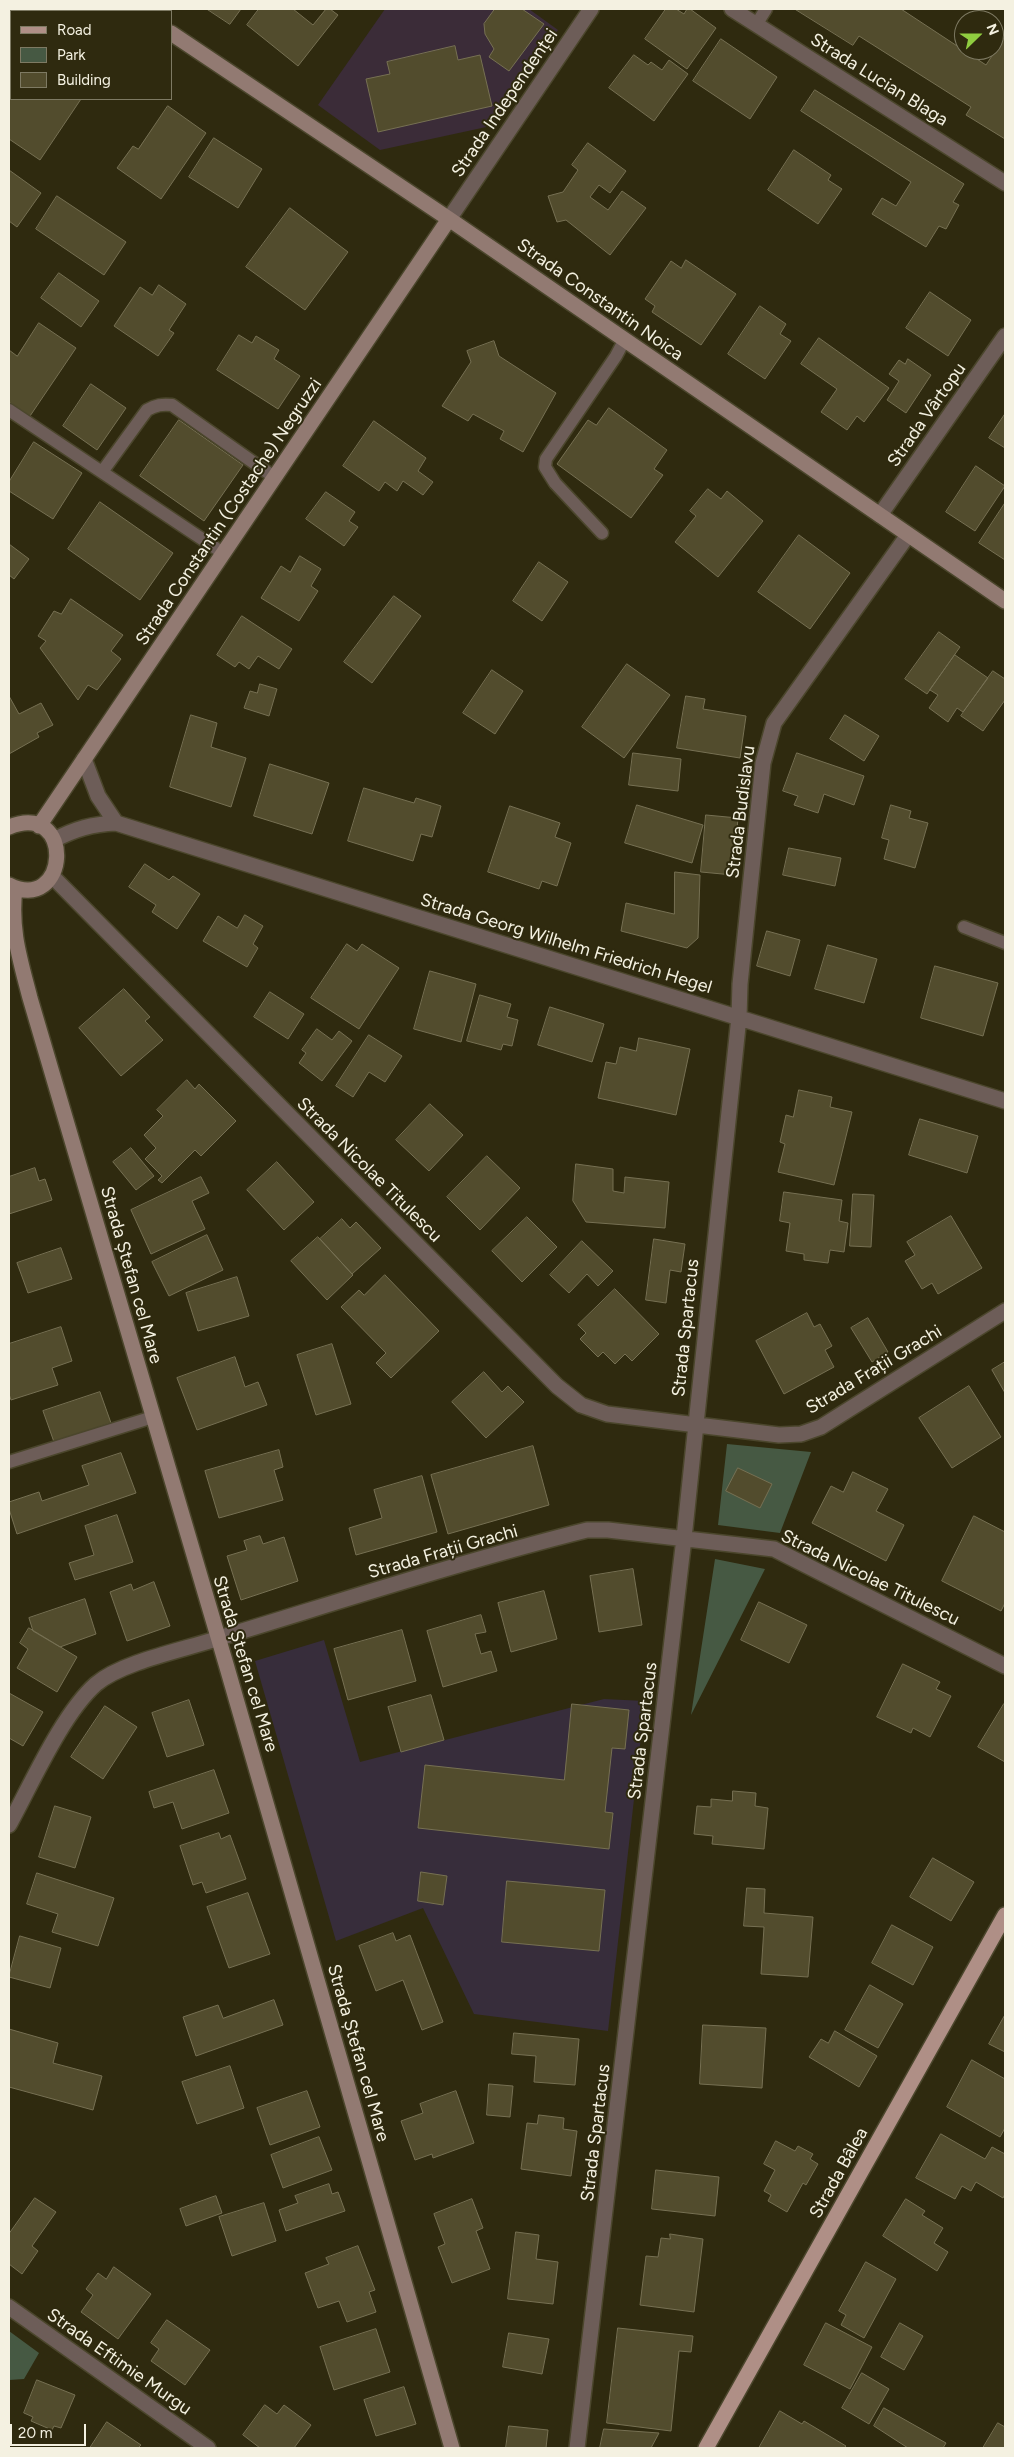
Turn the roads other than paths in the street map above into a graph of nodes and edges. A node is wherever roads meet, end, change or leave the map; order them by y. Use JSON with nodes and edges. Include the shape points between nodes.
{"nodes":[{"id":1,"x":591,"y":9,"type":"edge"},
{"id":2,"x":732,"y":9,"type":"edge"},
{"id":3,"x":766,"y":9,"type":"edge"},
{"id":4,"x":756,"y":25,"type":"junction"},
{"id":5,"x":172,"y":33,"type":"edge"},
{"id":6,"x":1005,"y":182,"type":"edge"},
{"id":7,"x":449,"y":218,"type":"junction"},
{"id":8,"x":1005,"y":336,"type":"edge"},
{"id":9,"x":625,"y":339,"type":"junction"},
{"id":10,"x":9,"y":410,"type":"edge"},
{"id":11,"x":102,"y":472,"type":"junction"},
{"id":12,"x":274,"y":477,"type":"junction"},
{"id":13,"x":880,"y":515,"type":"junction"},
{"id":14,"x":602,"y":533,"type":"dead end"},
{"id":15,"x":908,"y":535,"type":"junction"},
{"id":16,"x":223,"y":553,"type":"junction"},
{"id":17,"x":1005,"y":601,"type":"edge"},
{"id":18,"x":84,"y":759,"type":"junction"},
{"id":19,"x":116,"y":823,"type":"junction"},
{"id":20,"x":39,"y":826,"type":"junction"},
{"id":21,"x":9,"y":827,"type":"edge"},
{"id":22,"x":54,"y":840,"type":"junction"},
{"id":23,"x":52,"y":876,"type":"junction"},
{"id":24,"x":12,"y":887,"type":"edge"},
{"id":25,"x":964,"y":927,"type":"dead end"},
{"id":26,"x":1005,"y":943,"type":"edge"},
{"id":27,"x":740,"y":1017,"type":"junction"},
{"id":28,"x":1005,"y":1101,"type":"edge"},
{"id":29,"x":1005,"y":1311,"type":"edge"},
{"id":30,"x":153,"y":1417,"type":"junction"},
{"id":31,"x":694,"y":1423,"type":"junction"},
{"id":32,"x":9,"y":1462,"type":"edge"},
{"id":33,"x":684,"y":1538,"type":"junction"},
{"id":34,"x":218,"y":1639,"type":"junction"},
{"id":35,"x":1005,"y":1666,"type":"edge"},
{"id":36,"x":9,"y":1825,"type":"edge"},
{"id":37,"x":1005,"y":1915,"type":"edge"},
{"id":38,"x":9,"y":2307,"type":"edge"},
{"id":39,"x":208,"y":2448,"type":"edge"},
{"id":40,"x":452,"y":2448,"type":"edge"},
{"id":41,"x":578,"y":2448,"type":"edge"},
{"id":42,"x":706,"y":2448,"type":"edge"}],
"edges":[{"from":1,"to":7,"type":"street","name":"Strada Independenței"},
{"from":2,"to":4,"type":"street","name":"Strada Lucian Blaga"},
{"from":3,"to":4,"type":"lane"},
{"from":4,"to":6,"type":"street","name":"Strada Lucian Blaga"},
{"from":5,"to":7,"type":"main road","name":"Strada Constantin Noica"},
{"from":7,"to":9,"type":"main road","name":"Strada Constantin Noica"},
{"from":7,"to":12,"type":"main road","name":"Strada Constantin (Costache) Negruzzi"},
{"from":8,"to":13,"type":"street","name":"Strada Vârtopu"},
{"from":9,"to":13,"type":"main road","name":"Strada Constantin Noica"},
{"from":9,"to":14,"type":"lane","via":[[546,459],[545,467],[555,483]]},
{"from":10,"to":11,"type":"lane"},
{"from":11,"to":12,"type":"lane","via":[[147,410],[164,404],[172,405]]},
{"from":11,"to":16,"type":"lane"},
{"from":12,"to":16,"type":"main road","name":"Strada Constantin (Costache) Negruzzi"},
{"from":13,"to":15,"type":"main road","name":"Strada Constantin Noica"},
{"from":15,"to":17,"type":"main road","name":"Strada Constantin Noica"},
{"from":15,"to":27,"type":"street","name":"Strada Budislavu","via":[[774,722],[763,763],[741,974]]},
{"from":16,"to":18,"type":"main road","name":"Strada Constantin (Costache) Negruzzi"},
{"from":18,"to":19,"type":"street","via":[[98,796]]},
{"from":18,"to":20,"type":"main road","name":"Strada Constantin (Costache) Negruzzi"},
{"from":19,"to":22,"type":"street","name":"Strada Georg Wilhelm Friedrich Hegel","via":[[77,828]]},
{"from":19,"to":27,"type":"street","name":"Strada Georg Wilhelm Friedrich Hegel"},
{"from":20,"to":21,"type":"main road","via":[[28,823]]},
{"from":20,"to":22,"type":"main road"},
{"from":22,"to":23,"type":"main road","via":[[59,858]]},
{"from":23,"to":24,"type":"main road","via":[[36,888]]},
{"from":23,"to":31,"type":"street","name":"Strada Nicolae Titulescu","via":[[557,1386],[581,1405],[607,1414]]},
{"from":24,"to":30,"type":"main road","name":"Strada Ștefan cel Mare","via":[[14,937]]},
{"from":25,"to":26,"type":"lane"},
{"from":27,"to":28,"type":"street","name":"Strada Georg Wilhelm Friedrich Hegel"},
{"from":27,"to":31,"type":"street","name":"Strada Spartacus"},
{"from":29,"to":31,"type":"street","name":"Strada Frații Grachi","via":[[821,1427],[801,1434],[779,1434]]},
{"from":30,"to":32,"type":"lane"},
{"from":30,"to":34,"type":"main road","name":"Strada Ștefan cel Mare"},
{"from":31,"to":33,"type":"street","name":"Strada Spartacus"},
{"from":33,"to":34,"type":"street","name":"Strada Frații Grachi","via":[[587,1530]]},
{"from":33,"to":35,"type":"street","name":"Strada Nicolae Titulescu","via":[[774,1550]]},
{"from":33,"to":41,"type":"street","name":"Strada Spartacus"},
{"from":34,"to":36,"type":"street","name":"Strada Frații Grachi","via":[[115,1672],[96,1684],[80,1702],[53,1744]]},
{"from":34,"to":40,"type":"main road","name":"Strada Ștefan cel Mare"},
{"from":37,"to":42,"type":"main road","name":"Strada Bâlea"},
{"from":38,"to":39,"type":"street","name":"Strada Eftimie Murgu"}]}
